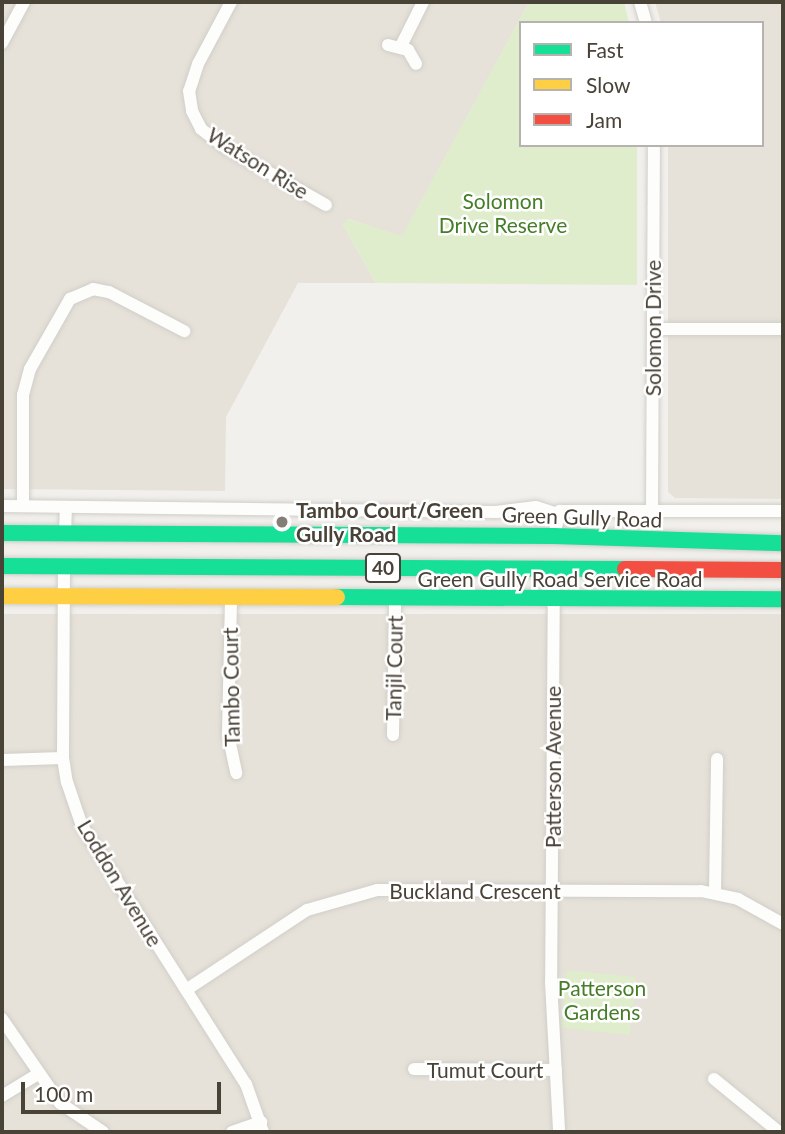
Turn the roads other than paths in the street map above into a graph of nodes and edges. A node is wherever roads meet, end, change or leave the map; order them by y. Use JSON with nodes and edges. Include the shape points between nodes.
{"nodes":[{"id":1,"x":24,"y":2,"type":"edge"},
{"id":2,"x":231,"y":2,"type":"edge"},
{"id":3,"x":423,"y":2,"type":"edge"},
{"id":4,"x":640,"y":2,"type":"edge"},
{"id":5,"x":645,"y":21,"type":"edge"},
{"id":6,"x":2,"y":43,"type":"edge"},
{"id":7,"x":416,"y":64,"type":"dead end"},
{"id":8,"x":654,"y":147,"type":"edge"},
{"id":9,"x":326,"y":205,"type":"dead end"},
{"id":10,"x":653,"y":329,"type":"junction"},
{"id":11,"x":783,"y":329,"type":"edge"},
{"id":12,"x":184,"y":331,"type":"dead end"},
{"id":13,"x":2,"y":506,"type":"edge"},
{"id":14,"x":23,"y":506,"type":"junction"},
{"id":15,"x":66,"y":507,"type":"junction"},
{"id":16,"x":652,"y":510,"type":"junction"},
{"id":17,"x":783,"y":511,"type":"edge"},
{"id":18,"x":557,"y":514,"type":"junction"},
{"id":19,"x":2,"y":533,"type":"edge"},
{"id":20,"x":65,"y":534,"type":"junction"},
{"id":21,"x":554,"y":536,"type":"junction"},
{"id":22,"x":783,"y":543,"type":"edge"},
{"id":23,"x":2,"y":566,"type":"edge"},
{"id":24,"x":64,"y":566,"type":"junction"},
{"id":25,"x":554,"y":569,"type":"junction"},
{"id":26,"x":783,"y":570,"type":"edge"},
{"id":27,"x":2,"y":596,"type":"edge"},
{"id":28,"x":63,"y":597,"type":"junction"},
{"id":29,"x":554,"y":597,"type":"junction"},
{"id":30,"x":783,"y":599,"type":"edge"},
{"id":31,"x":231,"y":600,"type":"junction"},
{"id":32,"x":395,"y":601,"type":"junction"},
{"id":33,"x":393,"y":735,"type":"dead end"},
{"id":34,"x":62,"y":758,"type":"junction"},
{"id":35,"x":717,"y":759,"type":"dead end"},
{"id":36,"x":2,"y":760,"type":"edge"},
{"id":37,"x":236,"y":773,"type":"dead end"},
{"id":38,"x":552,"y":891,"type":"junction"},
{"id":39,"x":715,"y":892,"type":"junction"},
{"id":40,"x":783,"y":924,"type":"edge"},
{"id":41,"x":186,"y":990,"type":"junction"},
{"id":42,"x":2,"y":1019,"type":"edge"},
{"id":43,"x":414,"y":1069,"type":"dead end"},
{"id":44,"x":556,"y":1070,"type":"junction"},
{"id":45,"x":38,"y":1074,"type":"junction"},
{"id":46,"x":714,"y":1079,"type":"dead end"},
{"id":47,"x":2,"y":1096,"type":"edge"},
{"id":48,"x":262,"y":1127,"type":"edge"},
{"id":49,"x":102,"y":1132,"type":"edge"},
{"id":50,"x":232,"y":1132,"type":"edge"},
{"id":51,"x":559,"y":1132,"type":"edge"},
{"id":52,"x":779,"y":1132,"type":"edge"}],
"edges":[{"from":1,"to":6,"type":"street"},
{"from":2,"to":9,"type":"street","name":"Watson Rise","via":[[198,64],[189,90],[191,110],[201,130],[226,148]]},
{"from":3,"to":7,"type":"street","via":[[395,45]]},
{"from":4,"to":5,"type":"street"},
{"from":8,"to":10,"type":"street","name":"Solomon Drive"},
{"from":10,"to":11,"type":"street"},
{"from":10,"to":16,"type":"street","name":"Solomon Drive"},
{"from":12,"to":14,"type":"street","via":[[109,292],[93,289],[70,299],[30,369],[23,395]]},
{"from":13,"to":14,"type":"street"},
{"from":14,"to":15,"type":"street"},
{"from":15,"to":18,"type":"street","via":[[496,512],[536,507]]},
{"from":15,"to":20,"type":"street"},
{"from":16,"to":17,"type":"street"},
{"from":16,"to":18,"type":"street"},
{"from":18,"to":21,"type":"street","name":"Green Gully Road Service Road"},
{"from":19,"to":20,"type":"main road","name":"Green Gully Road","number":"40"},
{"from":20,"to":21,"type":"main road","name":"Green Gully Road","number":"40"},
{"from":20,"to":24,"type":"main road"},
{"from":21,"to":22,"type":"main road","name":"Green Gully Road","number":"40"},
{"from":21,"to":25,"type":"main road"},
{"from":23,"to":24,"type":"main road","number":"40"},
{"from":24,"to":25,"type":"main road","number":"40"},
{"from":24,"to":28,"type":"street","name":"Loddon Avenue"},
{"from":25,"to":26,"type":"main road","number":"40"},
{"from":25,"to":29,"type":"street","name":"Patterson Avenue"},
{"from":27,"to":28,"type":"main road","name":"Green Gully Road Service Road"},
{"from":28,"to":31,"type":"main road","name":"Green Gully Road Service Road"},
{"from":28,"to":34,"type":"street","name":"Loddon Avenue"},
{"from":29,"to":30,"type":"main road","name":"Green Gully Road Service Road"},
{"from":29,"to":32,"type":"main road","name":"Green Gully Road Service Road"},
{"from":29,"to":38,"type":"street","name":"Patterson Avenue"},
{"from":31,"to":32,"type":"main road","name":"Green Gully Road Service Road"},
{"from":31,"to":37,"type":"street","name":"Tambo Court","via":[[228,734]]},
{"from":32,"to":33,"type":"street","name":"Tanjil Court"},
{"from":34,"to":36,"type":"street"},
{"from":34,"to":41,"type":"street","name":"Loddon Avenue","via":[[82,826]]},
{"from":35,"to":39,"type":"street"},
{"from":38,"to":39,"type":"street","name":"Buckland Crescent"},
{"from":38,"to":41,"type":"street","name":"Buckland Crescent","via":[[397,889],[332,900],[270,932]]},
{"from":38,"to":44,"type":"street","name":"Patterson Avenue"},
{"from":39,"to":40,"type":"street","name":"Buckland Crescent"},
{"from":41,"to":48,"type":"street","name":"Loddon Avenue","via":[[246,1084]]},
{"from":42,"to":45,"type":"street"},
{"from":43,"to":44,"type":"street","name":"Tumut Court"},
{"from":44,"to":51,"type":"street","name":"Patterson Avenue"},
{"from":45,"to":47,"type":"street"},
{"from":45,"to":49,"type":"street","via":[[60,1103]]},
{"from":46,"to":52,"type":"street"},
{"from":48,"to":50,"type":"street"}]}
